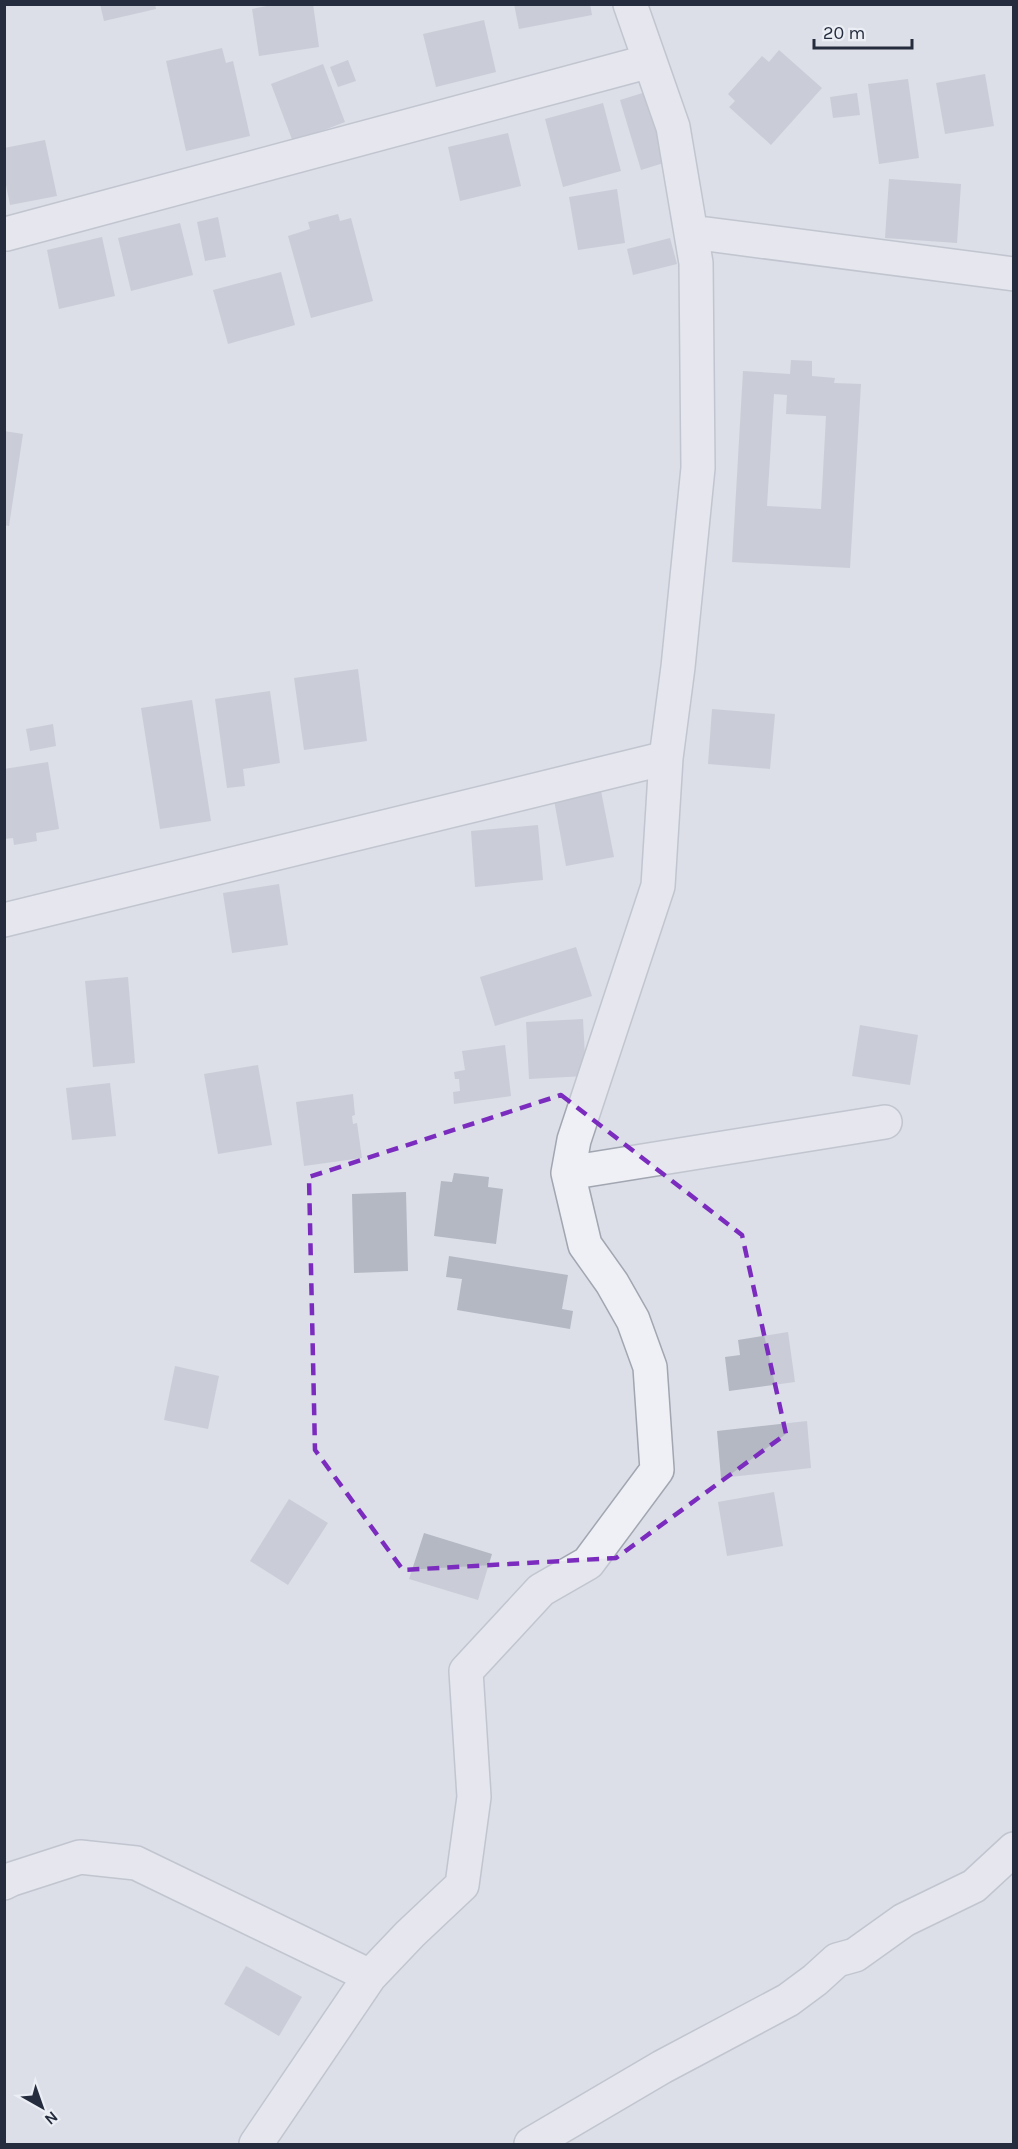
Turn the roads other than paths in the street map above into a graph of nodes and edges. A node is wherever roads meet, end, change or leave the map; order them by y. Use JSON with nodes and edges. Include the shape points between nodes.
{"nodes":[{"id":1,"x":630,"y":4,"type":"edge"},
{"id":2,"x":650,"y":61,"type":"junction"},
{"id":3,"x":691,"y":232,"type":"junction"},
{"id":4,"x":6,"y":234,"type":"dead end"},
{"id":5,"x":1014,"y":274,"type":"edge"},
{"id":6,"x":666,"y":758,"type":"junction"},
{"id":7,"x":4,"y":920,"type":"edge"},
{"id":8,"x":885,"y":1122,"type":"dead end"},
{"id":9,"x":568,"y":1173,"type":"junction"},
{"id":10,"x":1014,"y":1849,"type":"edge"},
{"id":11,"x":4,"y":1883,"type":"edge"},
{"id":12,"x":370,"y":1976,"type":"junction"},
{"id":13,"x":256,"y":2145,"type":"edge"},
{"id":14,"x":531,"y":2145,"type":"edge"}],
"edges":[{"from":1,"to":2,"type":"street"},
{"from":2,"to":3,"type":"street","via":[[673,127]]},
{"from":2,"to":4,"type":"street"},
{"from":3,"to":5,"type":"street"},
{"from":3,"to":6,"type":"street","via":[[696,263],[698,468]]},
{"from":6,"to":7,"type":"street"},
{"from":6,"to":9,"type":"street","via":[[658,886],[574,1140]]},
{"from":8,"to":9,"type":"street"},
{"from":9,"to":12,"type":"street","via":[[585,1245],[633,1320],[650,1367],[657,1470],[588,1563],[541,1590],[466,1671],[474,1797],[462,1885]]},
{"from":10,"to":14,"type":"street","via":[[974,1886],[904,1920],[855,1956],[837,1960],[788,2000],[662,2067]]},
{"from":11,"to":12,"type":"street","via":[[80,1857],[136,1863]]},
{"from":12,"to":13,"type":"street"}]}
